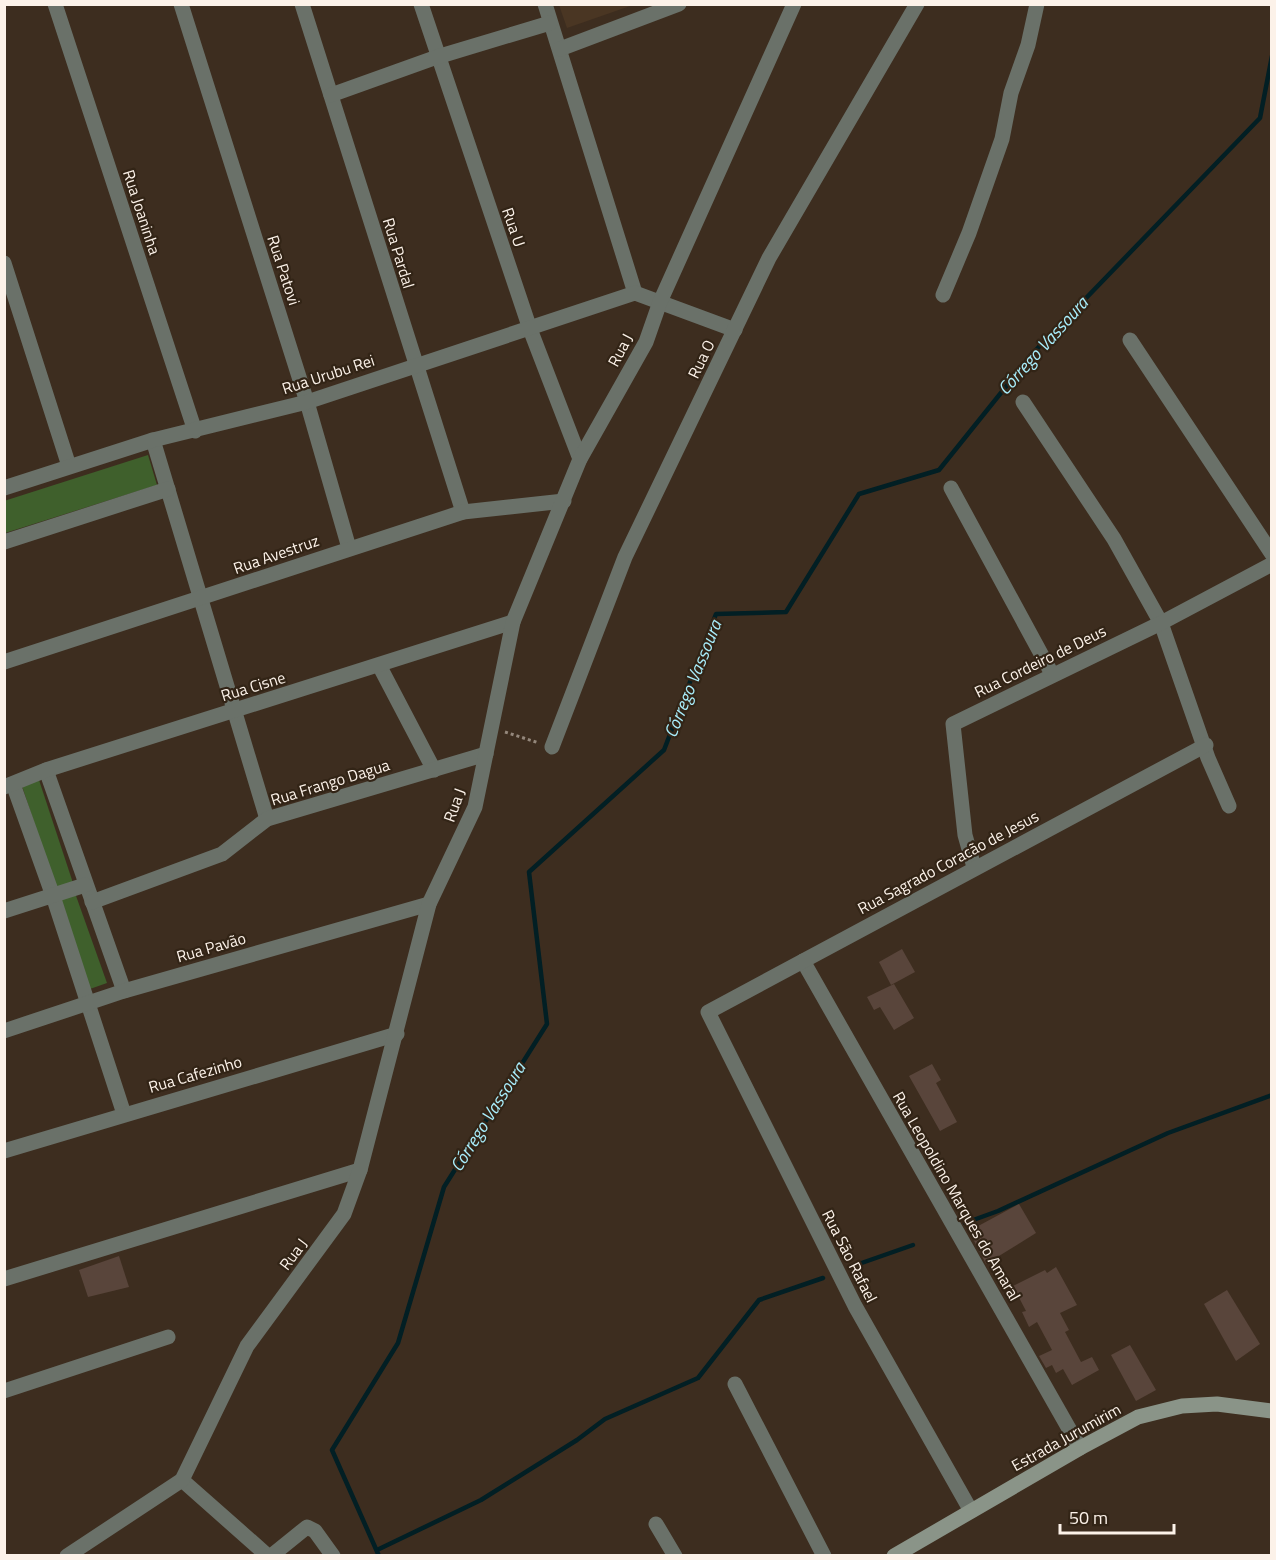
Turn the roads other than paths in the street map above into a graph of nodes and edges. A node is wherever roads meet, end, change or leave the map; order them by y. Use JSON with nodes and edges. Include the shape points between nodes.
{"nodes":[{"id":1,"x":55,"y":4,"type":"edge"},
{"id":2,"x":181,"y":4,"type":"edge"},
{"id":3,"x":302,"y":4,"type":"edge"},
{"id":4,"x":421,"y":4,"type":"edge"},
{"id":5,"x":545,"y":4,"type":"edge"},
{"id":6,"x":679,"y":4,"type":"edge"},
{"id":7,"x":794,"y":4,"type":"edge"},
{"id":8,"x":917,"y":4,"type":"edge"},
{"id":9,"x":1037,"y":4,"type":"edge"},
{"id":10,"x":550,"y":23,"type":"junction"},
{"id":11,"x":560,"y":49,"type":"junction"},
{"id":12,"x":437,"y":57,"type":"junction"},
{"id":13,"x":331,"y":95,"type":"junction"},
{"id":14,"x":4,"y":263,"type":"edge"},
{"id":15,"x":635,"y":293,"type":"junction"},
{"id":16,"x":943,"y":296,"type":"dead end"},
{"id":17,"x":660,"y":302,"type":"junction"},
{"id":18,"x":530,"y":329,"type":"junction"},
{"id":19,"x":735,"y":330,"type":"junction"},
{"id":20,"x":1130,"y":340,"type":"dead end"},
{"id":21,"x":415,"y":365,"type":"junction"},
{"id":22,"x":307,"y":402,"type":"junction"},
{"id":23,"x":1023,"y":402,"type":"dead end"},
{"id":24,"x":195,"y":431,"type":"junction"},
{"id":25,"x":153,"y":440,"type":"junction"},
{"id":26,"x":579,"y":459,"type":"junction"},
{"id":27,"x":69,"y":466,"type":"junction"},
{"id":28,"x":4,"y":488,"type":"edge"},
{"id":29,"x":951,"y":488,"type":"dead end"},
{"id":30,"x":168,"y":489,"type":"junction"},
{"id":31,"x":564,"y":501,"type":"junction"},
{"id":32,"x":463,"y":512,"type":"junction"},
{"id":33,"x":4,"y":542,"type":"edge"},
{"id":34,"x":350,"y":548,"type":"junction"},
{"id":35,"x":1272,"y":554,"type":"edge"},
{"id":36,"x":1272,"y":564,"type":"edge"},
{"id":37,"x":201,"y":598,"type":"junction"},
{"id":38,"x":513,"y":622,"type":"junction"},
{"id":39,"x":1161,"y":623,"type":"junction"},
{"id":40,"x":4,"y":662,"type":"edge"},
{"id":41,"x":380,"y":667,"type":"junction"},
{"id":42,"x":1052,"y":674,"type":"junction"},
{"id":43,"x":235,"y":711,"type":"junction"},
{"id":44,"x":1206,"y":745,"type":"junction"},
{"id":45,"x":552,"y":747,"type":"road end"},
{"id":46,"x":486,"y":753,"type":"junction"},
{"id":47,"x":46,"y":770,"type":"junction"},
{"id":48,"x":434,"y":770,"type":"junction"},
{"id":49,"x":9,"y":785,"type":"edge"},
{"id":50,"x":1229,"y":806,"type":"dead end"},
{"id":51,"x":267,"y":819,"type":"junction"},
{"id":52,"x":974,"y":867,"type":"junction"},
{"id":53,"x":84,"y":885,"type":"junction"},
{"id":54,"x":53,"y":896,"type":"junction"},
{"id":55,"x":92,"y":902,"type":"junction"},
{"id":56,"x":429,"y":904,"type":"junction"},
{"id":57,"x":4,"y":911,"type":"edge"},
{"id":58,"x":803,"y":962,"type":"junction"},
{"id":59,"x":124,"y":991,"type":"junction"},
{"id":60,"x":87,"y":1004,"type":"junction"},
{"id":61,"x":708,"y":1012,"type":"joint"},
{"id":62,"x":4,"y":1031,"type":"edge"},
{"id":63,"x":397,"y":1034,"type":"junction"},
{"id":64,"x":124,"y":1114,"type":"junction"},
{"id":65,"x":4,"y":1151,"type":"edge"},
{"id":66,"x":360,"y":1170,"type":"junction"},
{"id":67,"x":4,"y":1279,"type":"edge"},
{"id":68,"x":168,"y":1337,"type":"dead end"},
{"id":69,"x":735,"y":1384,"type":"dead end"},
{"id":70,"x":4,"y":1391,"type":"edge"},
{"id":71,"x":1272,"y":1411,"type":"edge"},
{"id":72,"x":1080,"y":1448,"type":"junction"},
{"id":73,"x":182,"y":1480,"type":"junction"},
{"id":74,"x":971,"y":1511,"type":"junction"},
{"id":75,"x":656,"y":1524,"type":"dead end"},
{"id":76,"x":67,"y":1556,"type":"edge"},
{"id":77,"x":270,"y":1556,"type":"edge"},
{"id":78,"x":333,"y":1556,"type":"edge"},
{"id":79,"x":675,"y":1556,"type":"edge"},
{"id":80,"x":824,"y":1556,"type":"edge"},
{"id":81,"x":894,"y":1556,"type":"edge"}],
"edges":[{"from":1,"to":24,"type":"street","name":"Rua Joaninha"},
{"from":2,"to":22,"type":"street","name":"Rua Patovi"},
{"from":3,"to":13,"type":"street","name":"Rua Pardal"},
{"from":4,"to":12,"type":"street","name":"Rua U"},
{"from":5,"to":10,"type":"street"},
{"from":6,"to":11,"type":"street"},
{"from":7,"to":17,"type":"street","name":"Rua J"},
{"from":8,"to":19,"type":"street","name":"Rua O","via":[[770,258]]},
{"from":9,"to":16,"type":"street","via":[[1002,139]]},
{"from":10,"to":11,"type":"street"},
{"from":10,"to":12,"type":"street"},
{"from":11,"to":15,"type":"street"},
{"from":12,"to":13,"type":"street"},
{"from":12,"to":18,"type":"street","name":"Rua U"},
{"from":13,"to":21,"type":"street","name":"Rua Pardal"},
{"from":14,"to":27,"type":"street"},
{"from":15,"to":17,"type":"street"},
{"from":15,"to":18,"type":"street","name":"Rua Urubu Rei"},
{"from":17,"to":19,"type":"street"},
{"from":17,"to":26,"type":"street","name":"Rua J","via":[[646,342]]},
{"from":18,"to":21,"type":"street","name":"Rua Urubu Rei"},
{"from":18,"to":26,"type":"street","name":"Rua U"},
{"from":19,"to":45,"type":"street","name":"Rua O","via":[[625,557]]},
{"from":20,"to":35,"type":"street"},
{"from":21,"to":22,"type":"street","name":"Rua Urubu Rei"},
{"from":21,"to":32,"type":"street","name":"Rua Pardal"},
{"from":22,"to":24,"type":"street","name":"Rua Urubu Rei"},
{"from":22,"to":34,"type":"street","name":"Rua Patovi"},
{"from":23,"to":39,"type":"street","via":[[1114,539]]},
{"from":24,"to":25,"type":"street","name":"Rua Urubu Rei"},
{"from":25,"to":27,"type":"street","name":"Rua Urubu Rei"},
{"from":25,"to":30,"type":"street"},
{"from":26,"to":31,"type":"street","name":"Rua J"},
{"from":27,"to":28,"type":"street","name":"Rua Urubu Rei"},
{"from":29,"to":42,"type":"street"},
{"from":30,"to":33,"type":"street"},
{"from":30,"to":37,"type":"street"},
{"from":31,"to":32,"type":"street","name":"Rua Avestruz"},
{"from":31,"to":38,"type":"street","name":"Rua J"},
{"from":32,"to":34,"type":"street","name":"Rua Avestruz"},
{"from":34,"to":37,"type":"street","name":"Rua Avestruz"},
{"from":36,"to":39,"type":"street","name":"Rua Cordeiro de Deus"},
{"from":37,"to":40,"type":"street","name":"Rua Avestruz"},
{"from":37,"to":43,"type":"street"},
{"from":38,"to":41,"type":"street","name":"Rua Cisne"},
{"from":38,"to":46,"type":"street","name":"Rua J"},
{"from":39,"to":42,"type":"street","name":"Rua Cordeiro de Deus"},
{"from":39,"to":44,"type":"street"},
{"from":41,"to":43,"type":"street","name":"Rua Cisne"},
{"from":41,"to":48,"type":"street"},
{"from":42,"to":52,"type":"street","name":"Rua Cordeiro de Deus","via":[[953,724],[965,835]]},
{"from":43,"to":47,"type":"street","name":"Rua Cisne"},
{"from":43,"to":51,"type":"street"},
{"from":44,"to":50,"type":"street"},
{"from":44,"to":52,"type":"street","name":"Rua Sagrado Coracão de Jesus"},
{"from":46,"to":48,"type":"street","name":"Rua Frango Dagua"},
{"from":46,"to":56,"type":"street","name":"Rua J","via":[[475,807]]},
{"from":47,"to":49,"type":"street","name":"Rua Cisne"},
{"from":47,"to":53,"type":"street"},
{"from":48,"to":51,"type":"street","name":"Rua Frango Dagua"},
{"from":49,"to":54,"type":"street"},
{"from":51,"to":55,"type":"street","name":"Rua Frango Dagua","via":[[222,854]]},
{"from":52,"to":58,"type":"street","name":"Rua Sagrado Coracão de Jesus"},
{"from":53,"to":54,"type":"street"},
{"from":53,"to":55,"type":"street"},
{"from":54,"to":57,"type":"street"},
{"from":54,"to":60,"type":"street"},
{"from":55,"to":59,"type":"street"},
{"from":56,"to":59,"type":"street","name":"Rua Pavão"},
{"from":56,"to":63,"type":"street","name":"Rua J"},
{"from":58,"to":61,"type":"street","name":"Rua Sagrado Coracão de Jesus"},
{"from":58,"to":72,"type":"street","name":"Rua Leopoldino Marques do Amaral"},
{"from":59,"to":60,"type":"street","name":"Rua Pavão"},
{"from":60,"to":62,"type":"street","name":"Rua Pavão"},
{"from":60,"to":64,"type":"street"},
{"from":61,"to":74,"type":"street","name":"Rua São Rafael","via":[[855,1306]]},
{"from":63,"to":64,"type":"street","name":"Rua Cafezinho"},
{"from":63,"to":66,"type":"street","name":"Rua J"},
{"from":64,"to":65,"type":"street","name":"Rua Cafezinho"},
{"from":66,"to":67,"type":"street"},
{"from":66,"to":73,"type":"street","name":"Rua J","via":[[344,1214],[247,1346]]},
{"from":68,"to":70,"type":"street"},
{"from":69,"to":80,"type":"street"},
{"from":71,"to":72,"type":"main road","name":"Estrada Jurumirim","via":[[1217,1404],[1182,1406],[1138,1418]]},
{"from":72,"to":74,"type":"main road","name":"Estrada Jurumirim"},
{"from":73,"to":76,"type":"street"},
{"from":73,"to":77,"type":"street"},
{"from":74,"to":81,"type":"main road","name":"Estrada Jurumirim"},
{"from":75,"to":79,"type":"street"},
{"from":77,"to":78,"type":"street","via":[[307,1527],[315,1531]]}]}
